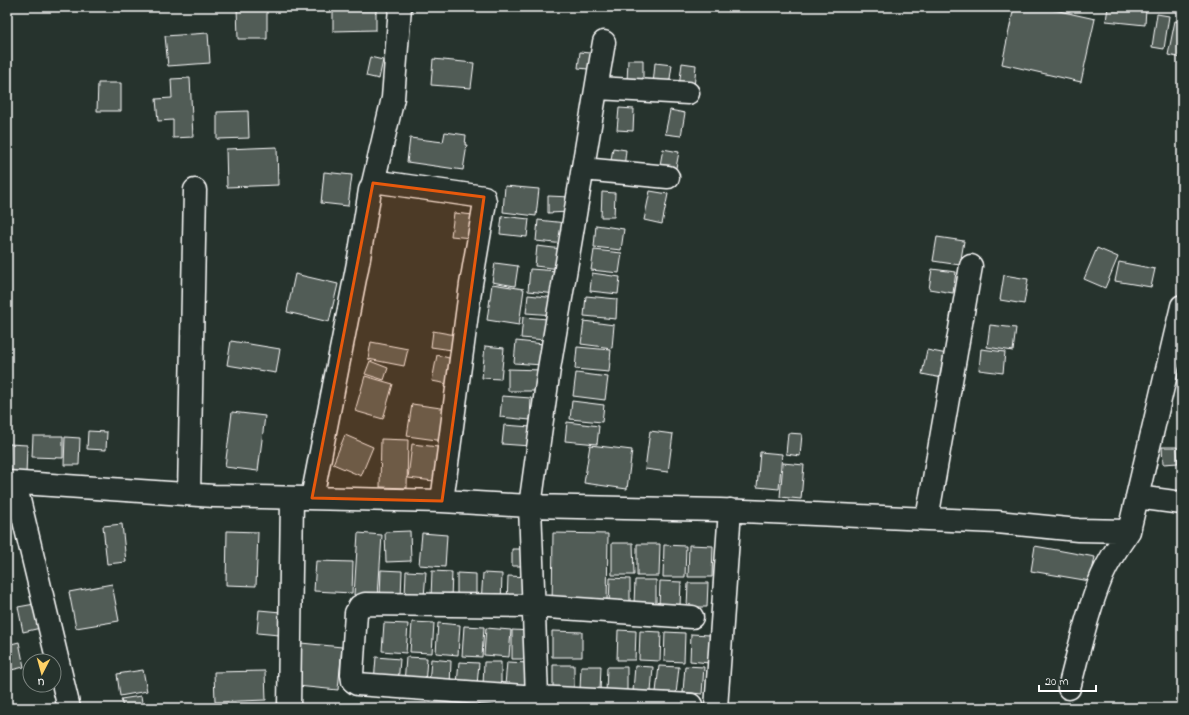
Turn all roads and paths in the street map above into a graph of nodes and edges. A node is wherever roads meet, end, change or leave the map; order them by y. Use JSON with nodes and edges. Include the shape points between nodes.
{"nodes":[{"id":1,"x":400,"y":7,"type":"edge"},
{"id":2,"x":604,"y":42,"type":"dead end"},
{"id":3,"x":597,"y":88,"type":"junction"},
{"id":4,"x":688,"y":92,"type":"dead end"},
{"id":5,"x":583,"y":169,"type":"junction"},
{"id":6,"x":668,"y":177,"type":"dead end"},
{"id":7,"x":374,"y":184,"type":"junction"},
{"id":8,"x":195,"y":190,"type":"dead end"},
{"id":9,"x":971,"y":266,"type":"dead end"},
{"id":10,"x":1182,"y":306,"type":"edge"},
{"id":11,"x":11,"y":482,"type":"edge"},
{"id":12,"x":189,"y":494,"type":"junction"},
{"id":13,"x":1137,"y":497,"type":"junction"},
{"id":14,"x":302,"y":498,"type":"junction"},
{"id":15,"x":442,"y":501,"type":"junction"},
{"id":16,"x":1182,"y":503,"type":"edge"},
{"id":17,"x":530,"y":506,"type":"junction"},
{"id":18,"x":730,"y":510,"type":"junction"},
{"id":19,"x":928,"y":519,"type":"junction"},
{"id":20,"x":1129,"y":531,"type":"junction"},
{"id":21,"x":534,"y":606,"type":"junction"},
{"id":22,"x":692,"y":617,"type":"dead end"},
{"id":23,"x":1069,"y":688,"type":"dead end"},
{"id":24,"x":537,"y":697,"type":"junction"},
{"id":25,"x":691,"y":705,"type":"dead end"},
{"id":26,"x":69,"y":708,"type":"edge"},
{"id":27,"x":289,"y":708,"type":"edge"},
{"id":28,"x":716,"y":708,"type":"edge"}],
"edges":[{"from":1,"to":7,"type":"street","via":[[393,98]]},
{"from":2,"to":3,"type":"street"},
{"from":3,"to":4,"type":"street"},
{"from":3,"to":5,"type":"street"},
{"from":5,"to":6,"type":"street"},
{"from":5,"to":17,"type":"street","via":[[549,369]]},
{"from":7,"to":14,"type":"street","via":[[370,190],[359,258]]},
{"from":7,"to":15,"type":"street","via":[[380,182],[484,197]]},
{"from":8,"to":12,"type":"street"},
{"from":9,"to":19,"type":"street"},
{"from":10,"to":13,"type":"street"},
{"from":11,"to":12,"type":"street"},
{"from":11,"to":26,"type":"street"},
{"from":12,"to":14,"type":"street"},
{"from":13,"to":16,"type":"street"},
{"from":13,"to":20,"type":"street"},
{"from":14,"to":15,"type":"street"},
{"from":14,"to":27,"type":"street"},
{"from":15,"to":17,"type":"street"},
{"from":17,"to":18,"type":"street"},
{"from":17,"to":21,"type":"street"},
{"from":18,"to":19,"type":"street"},
{"from":18,"to":28,"type":"street"},
{"from":19,"to":20,"type":"street","via":[[997,522],[1078,530]]},
{"from":20,"to":23,"type":"street","via":[[1102,575]]},
{"from":21,"to":22,"type":"street"},
{"from":21,"to":24,"type":"street"},
{"from":21,"to":24,"type":"street","via":[[365,604],[360,606],[356,613],[352,674],[353,681],[357,684]]},
{"from":24,"to":25,"type":"street"}]}
